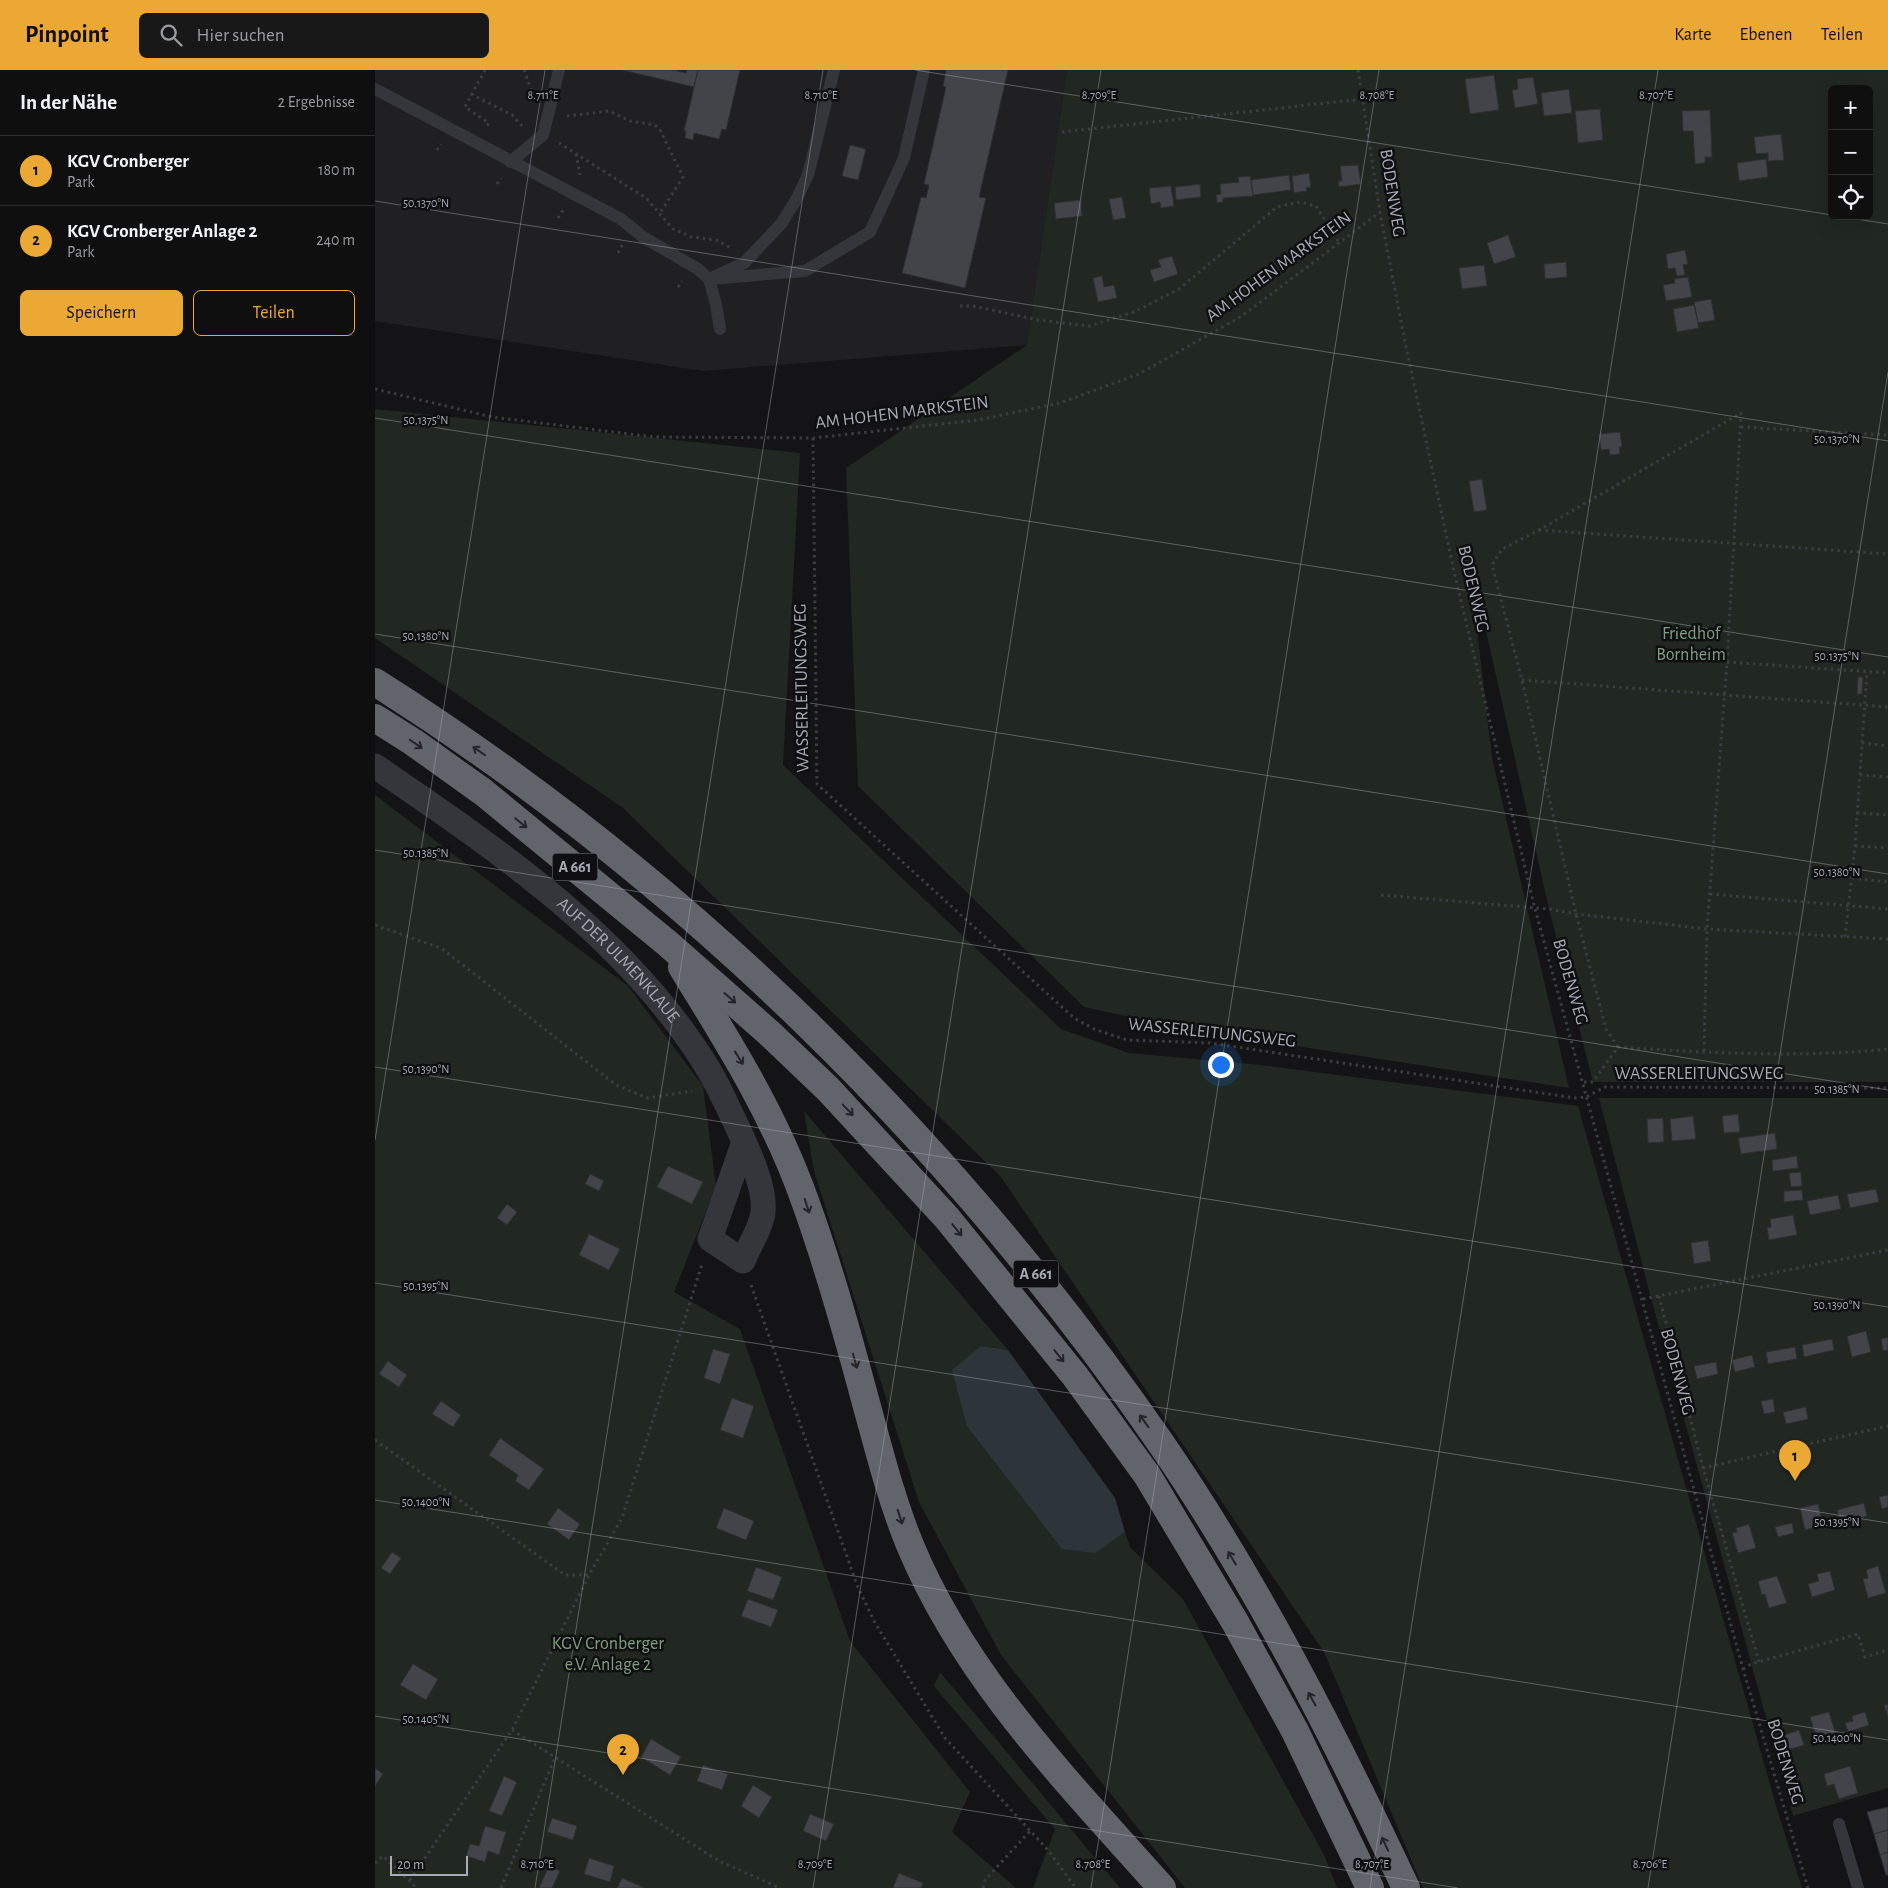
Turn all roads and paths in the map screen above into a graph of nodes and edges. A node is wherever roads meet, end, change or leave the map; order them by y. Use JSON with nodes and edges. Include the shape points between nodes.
{"nodes":[{"id":1,"x":485,"y":70,"type":"edge"},
{"id":2,"x":559,"y":70,"type":"edge"},
{"id":3,"x":834,"y":70,"type":"edge"},
{"id":4,"x":924,"y":70,"type":"edge"},
{"id":5,"x":1358,"y":70,"type":"edge"},
{"id":6,"x":375,"y":89,"type":"edge"},
{"id":7,"x":471,"y":94,"type":"junction"},
{"id":8,"x":1363,"y":98,"type":"junction"},
{"id":9,"x":1062,"y":132,"type":"dead end"},
{"id":10,"x":483,"y":133,"type":"dead end"},
{"id":11,"x":543,"y":135,"type":"junction"},
{"id":12,"x":510,"y":162,"type":"junction"},
{"id":13,"x":1380,"y":212,"type":"junction"},
{"id":14,"x":661,"y":213,"type":"junction"},
{"id":15,"x":1338,"y":241,"type":"junction"},
{"id":16,"x":744,"y":263,"type":"junction"},
{"id":17,"x":709,"y":279,"type":"junction"},
{"id":18,"x":960,"y":306,"type":"dead end"},
{"id":19,"x":720,"y":329,"type":"dead end"},
{"id":20,"x":375,"y":389,"type":"edge"},
{"id":21,"x":1741,"y":427,"type":"junction"},
{"id":22,"x":1888,"y":435,"type":"edge"},
{"id":23,"x":813,"y":438,"type":"junction"},
{"id":24,"x":1539,"y":530,"type":"junction"},
{"id":25,"x":1734,"y":543,"type":"junction"},
{"id":26,"x":1888,"y":554,"type":"edge"},
{"id":27,"x":1727,"y":662,"type":"junction"},
{"id":28,"x":1867,"y":672,"type":"junction"},
{"id":29,"x":1888,"y":673,"type":"edge"},
{"id":30,"x":1522,"y":680,"type":"junction"},
{"id":31,"x":375,"y":682,"type":"edge"},
{"id":32,"x":1725,"y":695,"type":"junction"},
{"id":33,"x":1866,"y":704,"type":"junction"},
{"id":34,"x":1888,"y":707,"type":"edge"},
{"id":35,"x":375,"y":718,"type":"edge"},
{"id":36,"x":1862,"y":743,"type":"junction"},
{"id":37,"x":1888,"y":746,"type":"edge"},
{"id":38,"x":375,"y":766,"type":"edge"},
{"id":39,"x":1861,"y":775,"type":"junction"},
{"id":40,"x":1888,"y":777,"type":"edge"},
{"id":41,"x":1857,"y":813,"type":"junction"},
{"id":42,"x":1888,"y":815,"type":"edge"},
{"id":43,"x":1855,"y":846,"type":"junction"},
{"id":44,"x":1888,"y":848,"type":"edge"},
{"id":45,"x":1852,"y":878,"type":"junction"},
{"id":46,"x":1888,"y":882,"type":"edge"},
{"id":47,"x":1710,"y":894,"type":"junction"},
{"id":48,"x":1381,"y":896,"type":"dead end"},
{"id":49,"x":1848,"y":906,"type":"junction"},
{"id":50,"x":1888,"y":908,"type":"edge"},
{"id":51,"x":1535,"y":909,"type":"junction"},
{"id":52,"x":1576,"y":914,"type":"junction"},
{"id":53,"x":375,"y":925,"type":"edge"},
{"id":54,"x":1707,"y":929,"type":"junction"},
{"id":55,"x":1845,"y":937,"type":"junction"},
{"id":56,"x":1888,"y":939,"type":"edge"},
{"id":57,"x":667,"y":943,"type":"junction"},
{"id":58,"x":1618,"y":1047,"type":"junction"},
{"id":59,"x":1888,"y":1049,"type":"edge"},
{"id":60,"x":1704,"y":1053,"type":"junction"},
{"id":61,"x":1584,"y":1082,"type":"junction"},
{"id":62,"x":717,"y":1086,"type":"junction"},
{"id":63,"x":1888,"y":1088,"type":"edge"},
{"id":64,"x":1586,"y":1097,"type":"junction"},
{"id":65,"x":744,"y":1142,"type":"junction"},
{"id":66,"x":709,"y":1239,"type":"junction"},
{"id":67,"x":1888,"y":1250,"type":"edge"},
{"id":68,"x":743,"y":1261,"type":"junction"},
{"id":69,"x":1659,"y":1296,"type":"junction"},
{"id":70,"x":1643,"y":1299,"type":"junction"},
{"id":71,"x":1888,"y":1426,"type":"edge"},
{"id":72,"x":375,"y":1440,"type":"edge"},
{"id":73,"x":1703,"y":1468,"type":"junction"},
{"id":74,"x":589,"y":1575,"type":"junction"},
{"id":75,"x":1888,"y":1650,"type":"edge"},
{"id":76,"x":1759,"y":1662,"type":"junction"},
{"id":77,"x":1743,"y":1670,"type":"junction"},
{"id":78,"x":512,"y":1730,"type":"junction"},
{"id":79,"x":555,"y":1757,"type":"junction"},
{"id":80,"x":1839,"y":1824,"type":"dead end"},
{"id":81,"x":1030,"y":1830,"type":"junction"},
{"id":82,"x":375,"y":1863,"type":"edge"},
{"id":83,"x":410,"y":1880,"type":"junction"},
{"id":84,"x":417,"y":1888,"type":"edge"},
{"id":85,"x":501,"y":1888,"type":"edge"},
{"id":86,"x":780,"y":1888,"type":"edge"},
{"id":87,"x":983,"y":1888,"type":"edge"},
{"id":88,"x":1076,"y":1888,"type":"edge"},
{"id":89,"x":1162,"y":1888,"type":"edge"},
{"id":90,"x":1370,"y":1888,"type":"edge"},
{"id":91,"x":1406,"y":1888,"type":"edge"},
{"id":92,"x":1808,"y":1888,"type":"edge"},
{"id":93,"x":1858,"y":1888,"type":"edge"}],
"edges":[{"from":1,"to":7,"type":"path"},
{"from":2,"to":11,"type":"lane"},
{"from":3,"to":16,"type":"lane","via":[[808,175],[781,224]]},
{"from":4,"to":17,"type":"lane","via":[[904,158],[870,232],[805,271]]},
{"from":5,"to":8,"type":"path","name":"BODENWEG"},
{"from":6,"to":12,"type":"lane"},
{"from":7,"to":10,"type":"path","via":[[465,107],[489,122]]},
{"from":7,"to":11,"type":"path","via":[[511,115],[521,126]]},
{"from":8,"to":9,"type":"path"},
{"from":8,"to":13,"type":"path","name":"BODENWEG"},
{"from":11,"to":12,"type":"lane"},
{"from":11,"to":14,"type":"path","via":[[646,198]]},
{"from":11,"to":14,"type":"path","via":[[565,117],[601,111],[655,125],[665,138],[683,177]]},
{"from":12,"to":17,"type":"lane","via":[[621,219]]},
{"from":13,"to":15,"type":"path","name":"AM HOHEN MARKSTEIN"},
{"from":13,"to":51,"type":"path","name":"BODENWEG","via":[[1455,576]]},
{"from":14,"to":16,"type":"path","via":[[673,229],[692,237],[716,240],[736,251]]},
{"from":15,"to":18,"type":"path","via":[[1316,206],[1300,202],[1277,207],[1179,289],[1134,312],[1089,326]]},
{"from":15,"to":23,"type":"path","name":"AM HOHEN MARKSTEIN","via":[[1242,316],[1139,374],[1060,403],[978,420]]},
{"from":16,"to":17,"type":"lane"},
{"from":17,"to":19,"type":"lane"},
{"from":20,"to":23,"type":"path","name":"AM HOHEN MARKSTEIN","via":[[492,417],[654,437]]},
{"from":21,"to":22,"type":"path"},
{"from":21,"to":24,"type":"path","via":[[1741,413]]},
{"from":21,"to":25,"type":"path"},
{"from":23,"to":64,"type":"path","name":"WASSERLEITUNGSWEG","via":[[817,784],[1074,1018],[1127,1040],[1210,1043]]},
{"from":24,"to":25,"type":"path"},
{"from":24,"to":30,"type":"path","via":[[1502,549],[1493,565]]},
{"from":25,"to":26,"type":"path"},
{"from":25,"to":27,"type":"path"},
{"from":27,"to":28,"type":"path"},
{"from":27,"to":32,"type":"path"},
{"from":28,"to":29,"type":"path"},
{"from":28,"to":33,"type":"path"},
{"from":30,"to":32,"type":"path"},
{"from":30,"to":52,"type":"path"},
{"from":91,"to":31,"type":"highway","number":"A 661","one_way":true,"via":[[1324,1721],[1213,1526],[1161,1443],[1036,1274],[900,1116],[727,949],[550,803],[432,718]]},
{"from":32,"to":33,"type":"path"},
{"from":32,"to":47,"type":"path"},
{"from":33,"to":34,"type":"path"},
{"from":33,"to":36,"type":"path"},
{"from":35,"to":57,"type":"highway","number":"A 661","one_way":true,"via":[[483,792]]},
{"from":36,"to":37,"type":"path"},
{"from":36,"to":39,"type":"path"},
{"from":38,"to":62,"type":"street","name":"AUF DER ULMENKLAUE","via":[[446,814],[551,895],[598,937],[675,1023]]},
{"from":39,"to":40,"type":"path"},
{"from":39,"to":41,"type":"path"},
{"from":41,"to":42,"type":"path"},
{"from":41,"to":43,"type":"path"},
{"from":43,"to":44,"type":"path"},
{"from":43,"to":45,"type":"path"},
{"from":45,"to":46,"type":"path"},
{"from":45,"to":49,"type":"path"},
{"from":47,"to":49,"type":"path"},
{"from":47,"to":54,"type":"path"},
{"from":48,"to":51,"type":"path"},
{"from":49,"to":50,"type":"path"},
{"from":49,"to":55,"type":"path"},
{"from":51,"to":52,"type":"path"},
{"from":51,"to":61,"type":"path","name":"BODENWEG"},
{"from":52,"to":54,"type":"path"},
{"from":52,"to":58,"type":"path","via":[[1606,1030]]},
{"from":53,"to":62,"type":"path","via":[[441,948],[615,1085],[647,1098]]},
{"from":54,"to":55,"type":"path"},
{"from":54,"to":60,"type":"path"},
{"from":55,"to":56,"type":"path"},
{"from":57,"to":89,"type":"highway","one_way":true,"via":[[743,1065],[780,1135],[806,1202],[882,1461],[910,1544],[939,1604],[969,1658],[1013,1716],[1059,1773]]},
{"from":57,"to":90,"type":"highway","number":"A 661","one_way":true,"via":[[768,1032],[878,1141],[947,1218],[1075,1376],[1147,1475],[1235,1622],[1295,1731]]},
{"from":58,"to":60,"type":"path"},
{"from":58,"to":61,"type":"path","via":[[1593,1082]]},
{"from":59,"to":60,"type":"path"},
{"from":61,"to":64,"type":"path","name":"BODENWEG"},
{"from":62,"to":65,"type":"street","name":"AUF DER ULMENKLAUE"},
{"from":63,"to":64,"type":"path","name":"WASSERLEITUNGSWEG","via":[[1605,1087]]},
{"from":64,"to":70,"type":"path","name":"BODENWEG"},
{"from":65,"to":66,"type":"street"},
{"from":65,"to":68,"type":"street","name":"AUF DER ULMENKLAUE","via":[[762,1192],[763,1212]]},
{"from":66,"to":68,"type":"street"},
{"from":66,"to":74,"type":"path","via":[[622,1518]]},
{"from":67,"to":69,"type":"path"},
{"from":68,"to":81,"type":"path","via":[[857,1585],[874,1621],[945,1738]]},
{"from":69,"to":70,"type":"path"},
{"from":69,"to":73,"type":"path"},
{"from":70,"to":77,"type":"path","name":"BODENWEG"},
{"from":71,"to":73,"type":"path"},
{"from":72,"to":74,"type":"path","via":[[565,1576]]},
{"from":73,"to":76,"type":"path"},
{"from":74,"to":78,"type":"path"},
{"from":75,"to":76,"type":"path","via":[[1865,1657],[1858,1634]]},
{"from":76,"to":77,"type":"path"},
{"from":77,"to":92,"type":"path","name":"BODENWEG"},
{"from":78,"to":79,"type":"path"},
{"from":78,"to":83,"type":"path"},
{"from":79,"to":85,"type":"path"},
{"from":79,"to":86,"type":"path","via":[[719,1862]]},
{"from":80,"to":93,"type":"lane"},
{"from":81,"to":87,"type":"path","via":[[985,1880]]},
{"from":81,"to":88,"type":"path"},
{"from":82,"to":83,"type":"path","via":[[383,1856]]},
{"from":83,"to":84,"type":"path"}]}
